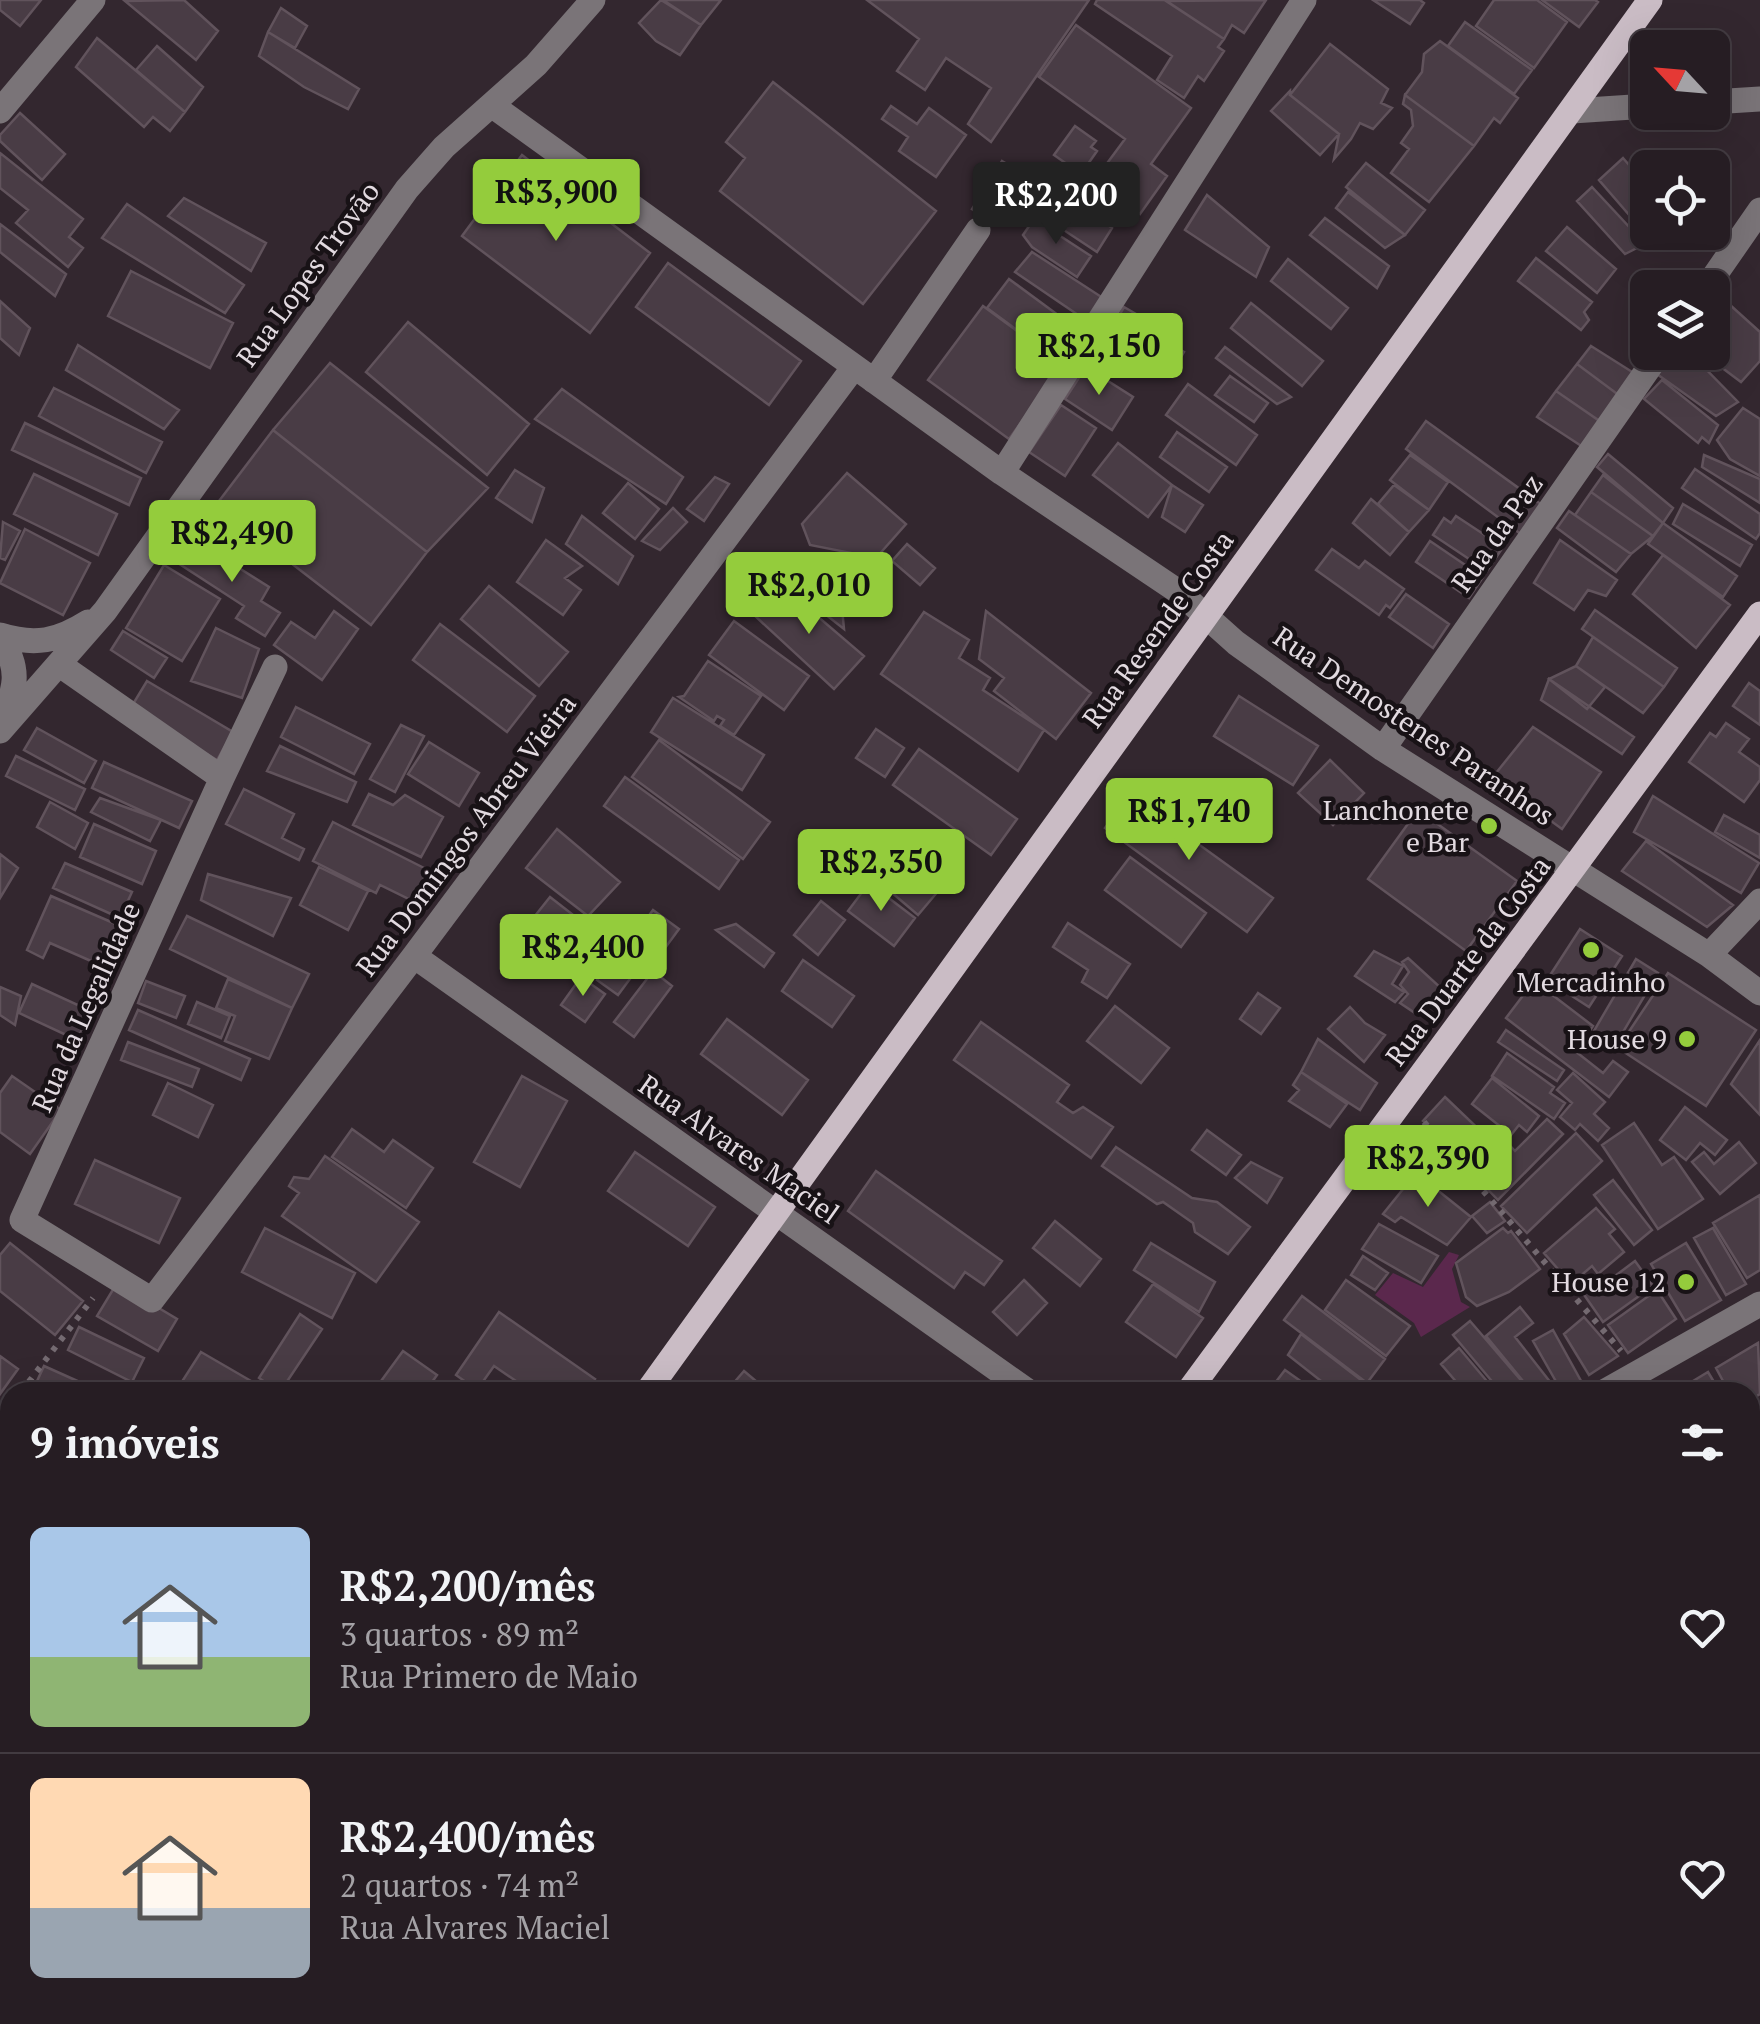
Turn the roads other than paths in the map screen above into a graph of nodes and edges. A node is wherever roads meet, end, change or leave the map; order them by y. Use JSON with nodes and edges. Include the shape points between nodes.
{"nodes":[{"id":1,"x":94,"y":0,"type":"edge"},
{"id":2,"x":593,"y":0,"type":"edge"},
{"id":3,"x":1304,"y":0,"type":"edge"},
{"id":4,"x":1650,"y":0,"type":"edge"},
{"id":5,"x":1760,"y":99,"type":"edge"},
{"id":6,"x":1730,"y":101,"type":"edge"},
{"id":7,"x":492,"y":106,"type":"junction"},
{"id":8,"x":1630,"y":107,"type":"edge"},
{"id":9,"x":0,"y":111,"type":"edge"},
{"id":10,"x":1572,"y":111,"type":"junction"},
{"id":11,"x":1760,"y":210,"type":"edge"},
{"id":12,"x":978,"y":230,"type":"dead end"},
{"id":13,"x":1718,"y":270,"type":"edge"},
{"id":14,"x":1647,"y":370,"type":"edge"},
{"id":15,"x":864,"y":374,"type":"junction"},
{"id":16,"x":1002,"y":472,"type":"junction"},
{"id":17,"x":105,"y":611,"type":"junction"},
{"id":18,"x":1760,"y":614,"type":"edge"},
{"id":19,"x":1204,"y":616,"type":"junction"},
{"id":20,"x":0,"y":637,"type":"edge"},
{"id":21,"x":60,"y":664,"type":"junction"},
{"id":22,"x":275,"y":667,"type":"dead end"},
{"id":23,"x":0,"y":729,"type":"edge"},
{"id":24,"x":1383,"y":749,"type":"junction"},
{"id":25,"x":222,"y":778,"type":"junction"},
{"id":26,"x":1575,"y":868,"type":"junction"},
{"id":27,"x":1760,"y":901,"type":"edge"},
{"id":28,"x":414,"y":956,"type":"junction"},
{"id":29,"x":1710,"y":956,"type":"junction"},
{"id":30,"x":1760,"y":993,"type":"edge"},
{"id":31,"x":776,"y":1212,"type":"junction"},
{"id":32,"x":112,"y":1275,"type":"joint"},
{"id":33,"x":1760,"y":1304,"type":"edge"},
{"id":34,"x":654,"y":1382,"type":"edge"},
{"id":35,"x":1015,"y":1382,"type":"edge"},
{"id":36,"x":1195,"y":1382,"type":"edge"},
{"id":37,"x":1620,"y":1382,"type":"edge"}],
"edges":[{"from":1,"to":9,"type":"street"},
{"from":2,"to":7,"type":"street","name":"Rua Lopes Trovão"},
{"from":3,"to":16,"type":"street"},
{"from":4,"to":10,"type":"main road","name":"Rua Resende Costa"},
{"from":5,"to":6,"type":"street"},
{"from":7,"to":15,"type":"street","name":"Rua Demostenes Paranhos"},
{"from":7,"to":17,"type":"street","name":"Rua Lopes Trovão","via":[[406,188]]},
{"from":8,"to":10,"type":"street"},
{"from":10,"to":19,"type":"main road","name":"Rua Resende Costa"},
{"from":11,"to":13,"type":"street"},
{"from":12,"to":15,"type":"street","name":"Rua Domingos Abreu Vieira"},
{"from":14,"to":24,"type":"street","name":"Rua da Paz"},
{"from":15,"to":16,"type":"street","name":"Rua Demostenes Paranhos"},
{"from":15,"to":28,"type":"street","name":"Rua Domingos Abreu Vieira"},
{"from":16,"to":19,"type":"street","name":"Rua Demostenes Paranhos","via":[[1179,592]]},
{"from":17,"to":20,"type":"street","name":"Rua Lopes Trovão","via":[[44,642]]},
{"from":17,"to":21,"type":"street","name":"Rua Lopes Trovão"},
{"from":18,"to":26,"type":"main road","name":"Rua Duarte da Costa"},
{"from":19,"to":24,"type":"street","name":"Rua Demostenes Paranhos"},
{"from":19,"to":31,"type":"main road","name":"Rua Resende Costa"},
{"from":20,"to":23,"type":"street","via":[[16,675]]},
{"from":21,"to":23,"type":"street","name":"Rua Lopes Trovão"},
{"from":21,"to":25,"type":"street"},
{"from":22,"to":25,"type":"street","name":"Rua da Legalidade"},
{"from":24,"to":26,"type":"street","name":"Rua Demostenes Paranhos"},
{"from":25,"to":32,"type":"street","name":"Rua da Legalidade","via":[[22,1220]]},
{"from":26,"to":29,"type":"street","name":"Rua Demostenes Paranhos"},
{"from":26,"to":36,"type":"main road","name":"Rua Duarte da Costa"},
{"from":27,"to":29,"type":"street"},
{"from":28,"to":31,"type":"street","name":"Rua Alvares Maciel"},
{"from":28,"to":32,"type":"street","name":"Rua Domingos Abreu Vieira","via":[[152,1300]]},
{"from":29,"to":30,"type":"street","name":"Rua Demostenes Paranhos"},
{"from":31,"to":34,"type":"main road","name":"Rua Resende Costa"},
{"from":31,"to":35,"type":"street","name":"Rua Alvares Maciel"},
{"from":33,"to":37,"type":"street"}]}
